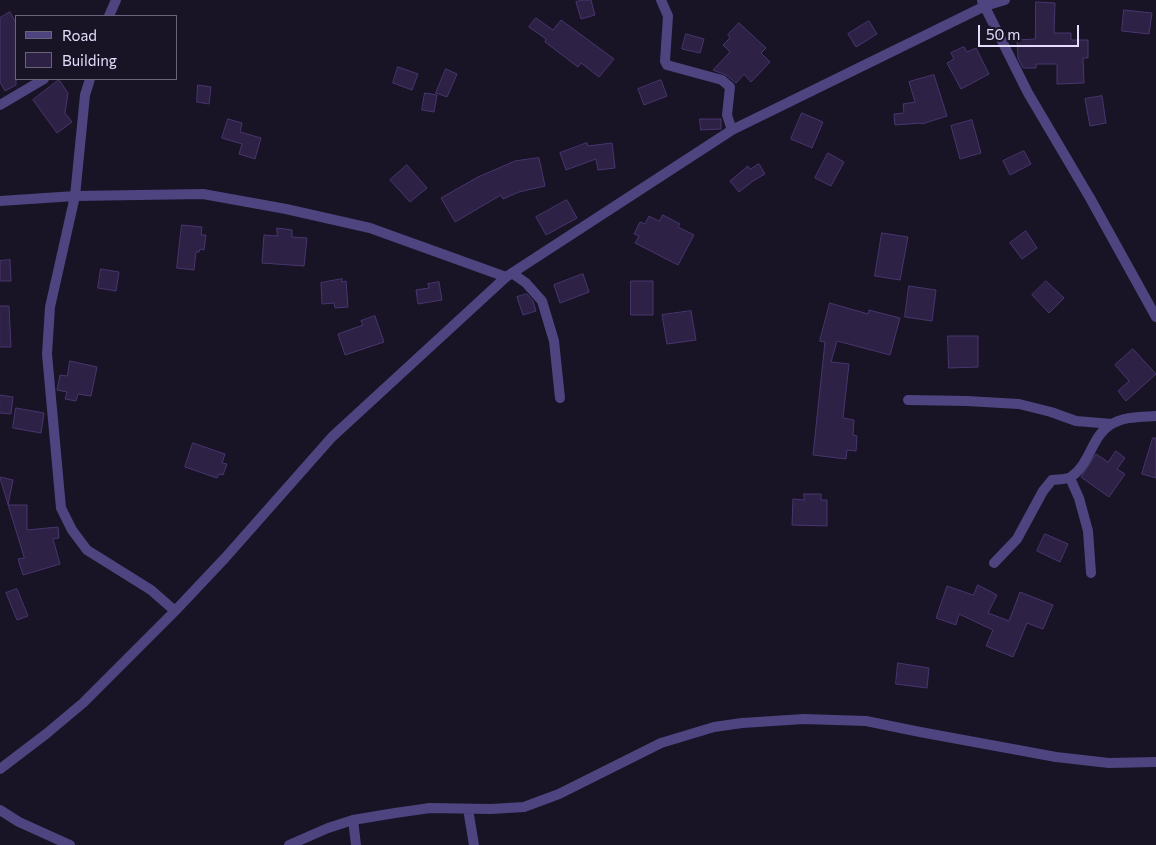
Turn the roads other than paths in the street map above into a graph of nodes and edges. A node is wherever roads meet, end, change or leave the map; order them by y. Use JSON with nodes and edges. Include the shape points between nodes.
{"nodes":[{"id":1,"x":116,"y":0,"type":"edge"},
{"id":2,"x":661,"y":0,"type":"edge"},
{"id":3,"x":1005,"y":0,"type":"edge"},
{"id":4,"x":983,"y":3,"type":"edge"},
{"id":5,"x":109,"y":15,"type":"edge"},
{"id":6,"x":42,"y":80,"type":"edge"},
{"id":7,"x":90,"y":80,"type":"edge"},
{"id":8,"x":0,"y":105,"type":"edge"},
{"id":9,"x":732,"y":130,"type":"junction"},
{"id":10,"x":75,"y":196,"type":"junction"},
{"id":11,"x":0,"y":201,"type":"edge"},
{"id":12,"x":509,"y":275,"type":"junction"},
{"id":13,"x":1156,"y":317,"type":"edge"},
{"id":14,"x":560,"y":398,"type":"dead end"},
{"id":15,"x":908,"y":400,"type":"dead end"},
{"id":16,"x":1156,"y":416,"type":"edge"},
{"id":17,"x":1112,"y":424,"type":"junction"},
{"id":18,"x":1070,"y":478,"type":"junction"},
{"id":19,"x":994,"y":563,"type":"dead end"},
{"id":20,"x":1092,"y":573,"type":"dead end"},
{"id":21,"x":175,"y":611,"type":"junction"},
{"id":22,"x":1156,"y":762,"type":"edge"},
{"id":23,"x":0,"y":770,"type":"edge"},
{"id":24,"x":468,"y":809,"type":"junction"},
{"id":25,"x":0,"y":810,"type":"edge"},
{"id":26,"x":353,"y":820,"type":"junction"},
{"id":27,"x":70,"y":845,"type":"edge"},
{"id":28,"x":289,"y":845,"type":"edge"},
{"id":29,"x":356,"y":845,"type":"edge"},
{"id":30,"x":474,"y":845,"type":"edge"}],
"edges":[{"from":1,"to":5,"type":"street"},
{"from":2,"to":9,"type":"street","via":[[668,16],[667,65],[722,80],[730,87],[727,115]]},
{"from":3,"to":4,"type":"street"},
{"from":4,"to":9,"type":"street"},
{"from":4,"to":13,"type":"street","via":[[1028,93]]},
{"from":6,"to":8,"type":"street"},
{"from":7,"to":10,"type":"street","via":[[85,95]]},
{"from":9,"to":12,"type":"street"},
{"from":10,"to":11,"type":"street"},
{"from":10,"to":12,"type":"street","via":[[203,194],[277,207],[370,228]]},
{"from":10,"to":21,"type":"street","via":[[50,307],[47,354],[61,508],[87,550],[151,590]]},
{"from":12,"to":14,"type":"street","via":[[526,283],[542,301],[554,341]]},
{"from":12,"to":21,"type":"street","via":[[332,437]]},
{"from":15,"to":17,"type":"street","via":[[1019,404],[1076,421]]},
{"from":16,"to":17,"type":"street","via":[[1127,418]]},
{"from":17,"to":18,"type":"street","via":[[1102,431],[1087,459]]},
{"from":18,"to":19,"type":"street","via":[[1052,480],[1016,539]]},
{"from":18,"to":20,"type":"street","via":[[1088,532]]},
{"from":21,"to":23,"type":"street","via":[[83,703]]},
{"from":22,"to":24,"type":"street","via":[[1110,763],[1056,757],[866,720],[742,723],[714,727],[661,743],[524,808]]},
{"from":24,"to":26,"type":"street","via":[[430,808]]},
{"from":24,"to":30,"type":"street"},
{"from":25,"to":27,"type":"street"},
{"from":26,"to":28,"type":"street"},
{"from":26,"to":29,"type":"street"}]}
